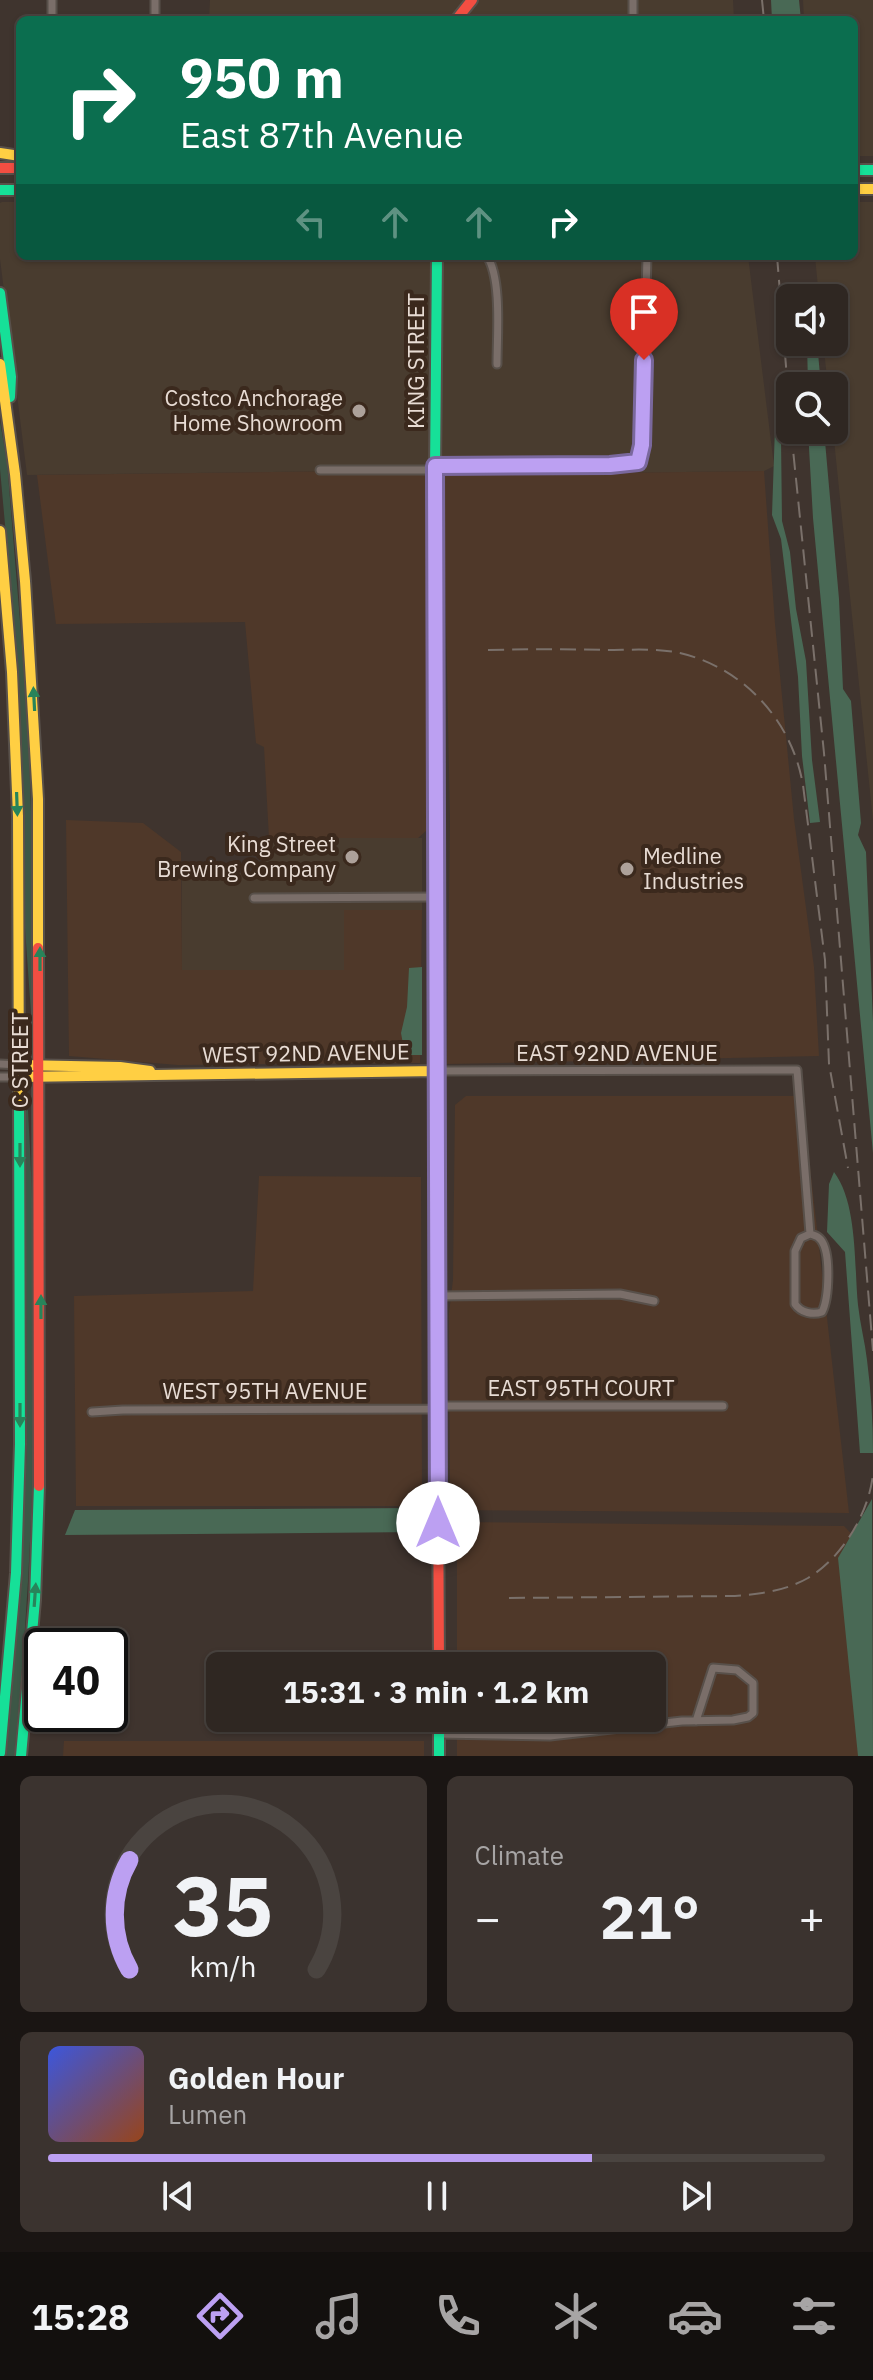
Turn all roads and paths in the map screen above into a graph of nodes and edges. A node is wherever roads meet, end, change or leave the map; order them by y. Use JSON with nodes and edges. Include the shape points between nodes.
{"nodes":[{"id":1,"x":472,"y":0,"type":"edge"},
{"id":2,"x":459,"y":16,"type":"edge"},
{"id":3,"x":437,"y":260,"type":"edge"},
{"id":4,"x":490,"y":260,"type":"edge"},
{"id":5,"x":647,"y":260,"type":"edge"},
{"id":6,"x":0,"y":293,"type":"edge"},
{"id":7,"x":0,"y":364,"type":"edge"},
{"id":8,"x":497,"y":364,"type":"dead end"},
{"id":9,"x":10,"y":438,"type":"junction"},
{"id":10,"x":435,"y":468,"type":"junction"},
{"id":11,"x":320,"y":470,"type":"dead end"},
{"id":12,"x":0,"y":531,"type":"edge"},
{"id":13,"x":436,"y":897,"type":"junction"},
{"id":14,"x":254,"y":898,"type":"dead end"},
{"id":15,"x":0,"y":1064,"type":"edge"},
{"id":16,"x":20,"y":1065,"type":"junction"},
{"id":17,"x":40,"y":1065,"type":"junction"},
{"id":18,"x":437,"y":1071,"type":"junction"},
{"id":19,"x":176,"y":1075,"type":"junction"},
{"id":20,"x":0,"y":1077,"type":"edge"},
{"id":21,"x":19,"y":1077,"type":"junction"},
{"id":22,"x":40,"y":1077,"type":"junction"},
{"id":23,"x":810,"y":1234,"type":"junction"},
{"id":24,"x":437,"y":1296,"type":"junction"},
{"id":25,"x":654,"y":1301,"type":"dead end"},
{"id":26,"x":723,"y":1406,"type":"dead end"},
{"id":27,"x":438,"y":1407,"type":"junction"},
{"id":28,"x":92,"y":1412,"type":"dead end"},
{"id":29,"x":439,"y":1652,"type":"edge"},
{"id":30,"x":696,"y":1721,"type":"junction"},
{"id":31,"x":439,"y":1734,"type":"joint"},
{"id":32,"x":0,"y":1753,"type":"edge"},
{"id":33,"x":21,"y":1756,"type":"edge"},
{"id":34,"x":439,"y":1756,"type":"edge"}],
"edges":[{"from":1,"to":2,"type":"main road"},
{"from":3,"to":10,"type":"main road","name":"KING STREET"},
{"from":4,"to":8,"type":"street","via":[[496,282]]},
{"from":5,"to":10,"type":"street","via":[[638,462]]},
{"from":6,"to":9,"type":"main road","via":[[11,377]]},
{"from":7,"to":9,"type":"main road","name":"C STREET"},
{"from":17,"to":9,"type":"main road","name":"C STREET","one_way":true,"via":[[35,721]]},
{"from":10,"to":11,"type":"street"},
{"from":10,"to":13,"type":"main road","name":"KING STREET"},
{"from":12,"to":16,"type":"main road","name":"C STREET","one_way":true,"via":[[15,735]]},
{"from":13,"to":14,"type":"street"},
{"from":13,"to":18,"type":"main road","name":"KING STREET"},
{"from":15,"to":16,"type":"street","name":"WEST 92ND AVENUE"},
{"from":16,"to":17,"type":"main road","name":"WEST 92ND AVENUE"},
{"from":16,"to":21,"type":"main road","name":"C STREET"},
{"from":17,"to":19,"type":"main road","name":"WEST 92ND AVENUE"},
{"from":17,"to":22,"type":"main road","name":"C STREET"},
{"from":18,"to":19,"type":"main road","name":"WEST 92ND AVENUE"},
{"from":18,"to":23,"type":"street","name":"EAST 92ND AVENUE","via":[[797,1070]]},
{"from":18,"to":24,"type":"main road","name":"KING STREET"},
{"from":19,"to":22,"type":"main road","name":"WEST 92ND AVENUE"},
{"from":20,"to":21,"type":"street","name":"WEST 92ND AVENUE"},
{"from":21,"to":22,"type":"main road","name":"WEST 92ND AVENUE"},
{"from":21,"to":32,"type":"main road","name":"C STREET","one_way":true,"via":[[20,1468]]},
{"from":33,"to":22,"type":"main road","name":"C STREET","one_way":true,"via":[[40,1487]]},
{"from":23,"to":23,"type":"street","via":[[801,1238],[795,1251],[795,1304],[816,1314],[827,1300],[826,1252],[820,1239]]},
{"from":24,"to":25,"type":"street","via":[[620,1294]]},
{"from":24,"to":27,"type":"main road","name":"KING STREET"},
{"from":26,"to":27,"type":"street","name":"EAST 95TH COURT"},
{"from":27,"to":28,"type":"street","name":"WEST 95TH AVENUE"},
{"from":27,"to":29,"type":"main road","name":"KING STREET"},
{"from":30,"to":30,"type":"street","via":[[748,1717],[753,1713],[753,1683],[737,1670],[713,1668]]},
{"from":30,"to":31,"type":"street","via":[[550,1736]]},
{"from":31,"to":34,"type":"main road"}]}
